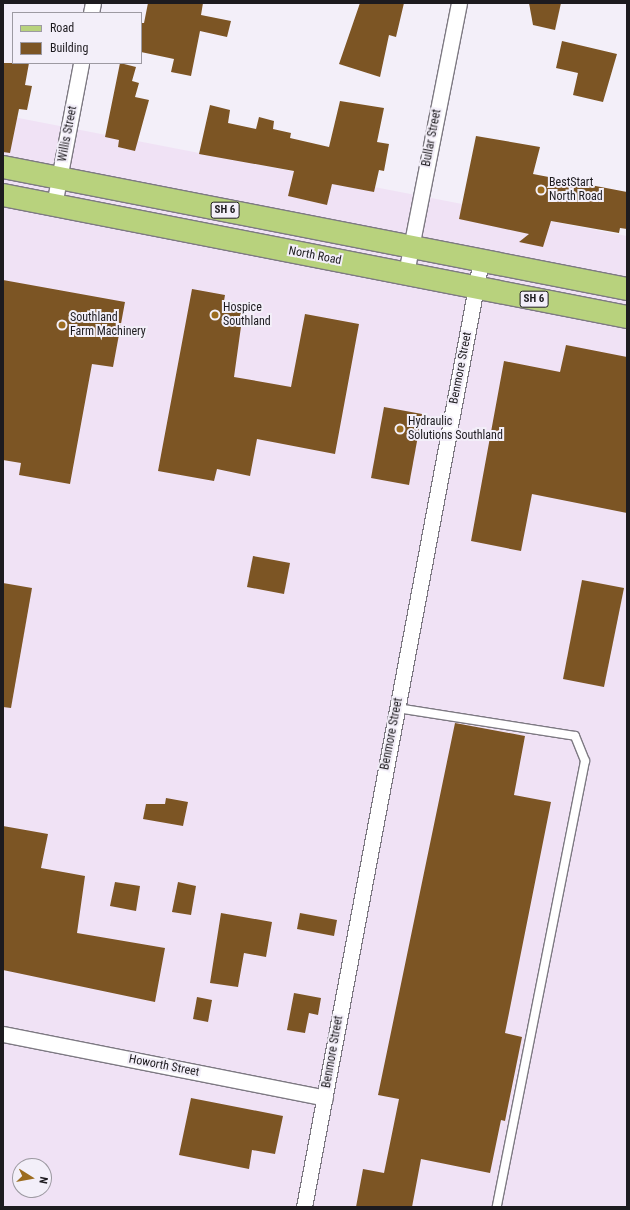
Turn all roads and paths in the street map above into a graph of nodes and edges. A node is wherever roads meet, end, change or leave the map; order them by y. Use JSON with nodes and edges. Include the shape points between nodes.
{"nodes":[{"id":1,"x":459,"y":3,"type":"edge"},
{"id":2,"x":82,"y":64,"type":"edge"},
{"id":3,"x":3,"y":167,"type":"edge"},
{"id":4,"x":60,"y":178,"type":"junction"},
{"id":5,"x":3,"y":195,"type":"edge"},
{"id":6,"x":54,"y":205,"type":"junction"},
{"id":7,"x":412,"y":247,"type":"junction"},
{"id":8,"x":481,"y":260,"type":"junction"},
{"id":9,"x":406,"y":274,"type":"junction"},
{"id":10,"x":476,"y":288,"type":"junction"},
{"id":11,"x":627,"y":289,"type":"edge"},
{"id":12,"x":627,"y":317,"type":"edge"},
{"id":13,"x":397,"y":708,"type":"junction"},
{"id":14,"x":3,"y":1034,"type":"edge"},
{"id":15,"x":325,"y":1098,"type":"junction"},
{"id":16,"x":304,"y":1207,"type":"edge"},
{"id":17,"x":498,"y":1207,"type":"edge"}],
"edges":[{"from":1,"to":7,"type":"street","name":"Bullar Street"},
{"from":2,"to":4,"type":"street","name":"Willis Street"},
{"from":3,"to":4,"type":"main road","number":"SH 6"},
{"from":4,"to":6,"type":"street","name":"Willis Street"},
{"from":4,"to":7,"type":"main road","number":"SH 6"},
{"from":5,"to":6,"type":"main road","name":"North Road","number":"SH 6"},
{"from":6,"to":9,"type":"main road","name":"North Road","number":"SH 6"},
{"from":7,"to":8,"type":"main road","number":"SH 6"},
{"from":7,"to":9,"type":"street","name":"Bullar Street"},
{"from":8,"to":10,"type":"street","name":"Benmore Street"},
{"from":8,"to":11,"type":"main road","number":"SH 6"},
{"from":9,"to":10,"type":"main road","name":"North Road","number":"SH 6"},
{"from":10,"to":12,"type":"main road","name":"North Road","number":"SH 6"},
{"from":10,"to":13,"type":"street","name":"Benmore Street"},
{"from":13,"to":15,"type":"street","name":"Benmore Street"},
{"from":13,"to":17,"type":"lane","via":[[575,736],[585,761]]},
{"from":14,"to":15,"type":"street","name":"Howorth Street"},
{"from":15,"to":16,"type":"street","name":"Benmore Street"}]}
